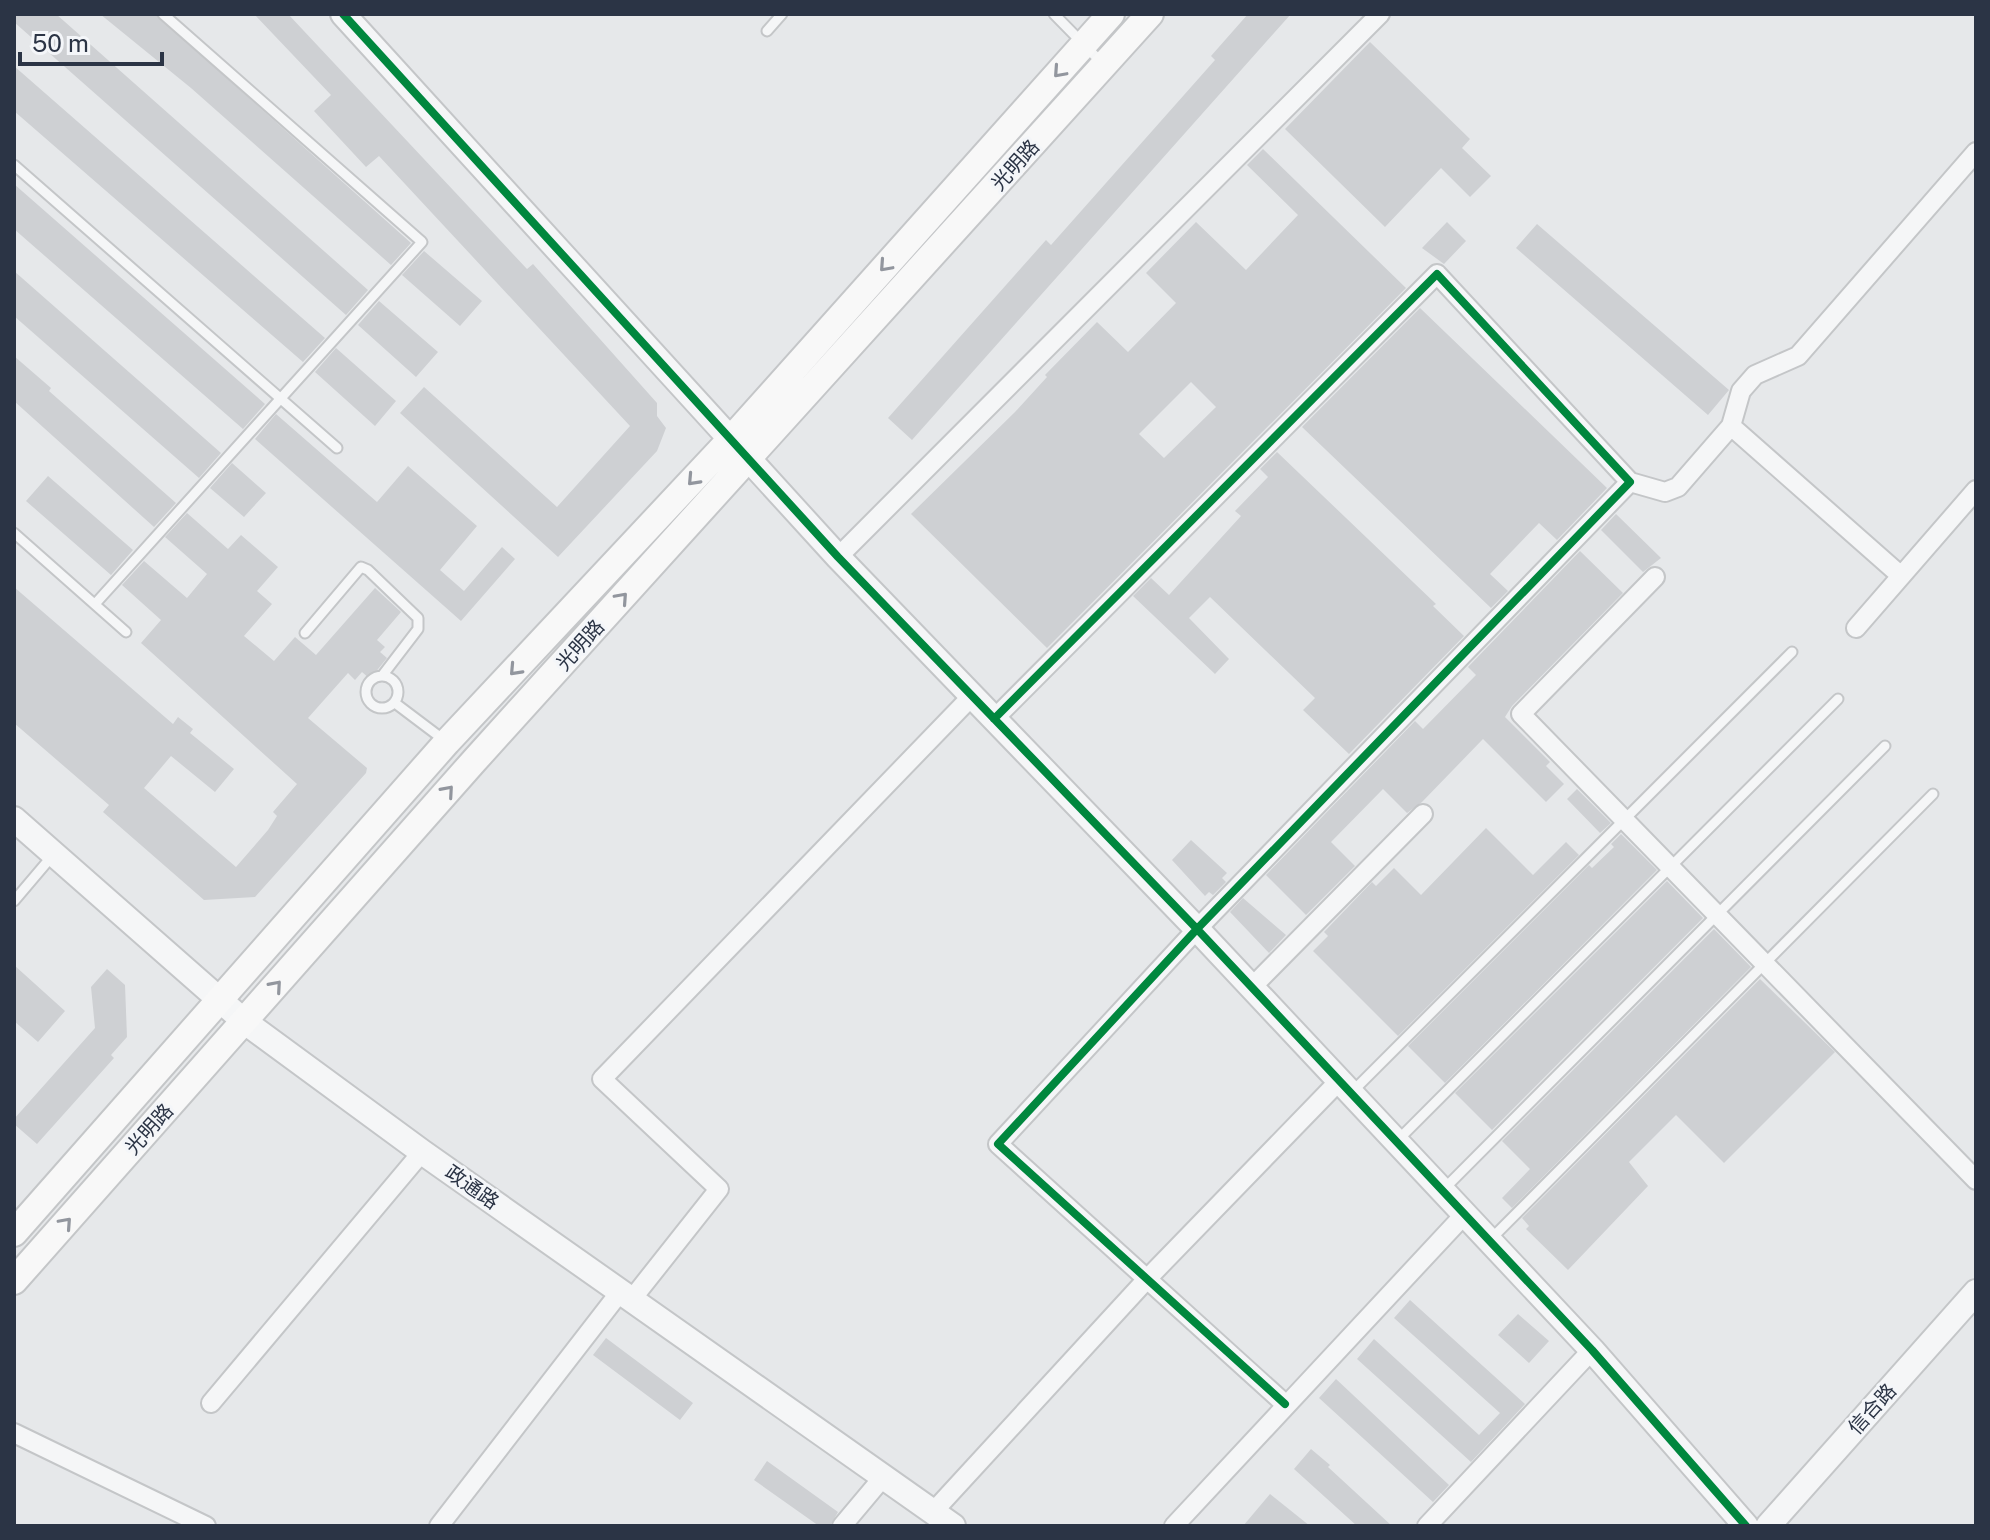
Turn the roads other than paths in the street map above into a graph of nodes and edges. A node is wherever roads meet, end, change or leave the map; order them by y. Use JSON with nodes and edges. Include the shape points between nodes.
{"nodes":[{"id":1,"x":163,"y":14,"type":"edge"},
{"id":2,"x":343,"y":14,"type":"edge"},
{"id":3,"x":782,"y":14,"type":"edge"},
{"id":4,"x":1054,"y":14,"type":"edge"},
{"id":5,"x":1111,"y":14,"type":"edge"},
{"id":6,"x":1150,"y":14,"type":"edge"},
{"id":7,"x":1380,"y":14,"type":"edge"},
{"id":8,"x":767,"y":31,"type":"dead end"},
{"id":9,"x":1083,"y":44,"type":"junction"},
{"id":10,"x":1105,"y":65,"type":"junction"},
{"id":11,"x":1976,"y":152,"type":"edge"},
{"id":12,"x":14,"y":165,"type":"edge"},
{"id":13,"x":281,"y":398,"type":"junction"},
{"id":14,"x":1731,"y":426,"type":"junction"},
{"id":15,"x":732,"y":438,"type":"junction"},
{"id":16,"x":337,"y":448,"type":"dead end"},
{"id":17,"x":750,"y":458,"type":"junction"},
{"id":18,"x":1630,"y":482,"type":"junction"},
{"id":19,"x":1976,"y":490,"type":"edge"},
{"id":20,"x":14,"y":533,"type":"edge"},
{"id":21,"x":838,"y":557,"type":"junction"},
{"id":22,"x":1900,"y":575,"type":"junction"},
{"id":23,"x":1655,"y":577,"type":"dead end"},
{"id":24,"x":95,"y":604,"type":"junction"},
{"id":25,"x":1856,"y":628,"type":"dead end"},
{"id":26,"x":126,"y":632,"type":"dead end"},
{"id":27,"x":305,"y":633,"type":"dead end"},
{"id":28,"x":1792,"y":652,"type":"dead end"},
{"id":29,"x":382,"y":676,"type":"junction"},
{"id":30,"x":973,"y":695,"type":"junction"},
{"id":31,"x":1838,"y":699,"type":"dead end"},
{"id":32,"x":395,"y":703,"type":"junction"},
{"id":33,"x":994,"y":719,"type":"junction"},
{"id":34,"x":447,"y":742,"type":"junction"},
{"id":35,"x":1885,"y":746,"type":"dead end"},
{"id":36,"x":1933,"y":794,"type":"dead end"},
{"id":37,"x":1423,"y":814,"type":"dead end"},
{"id":38,"x":14,"y":819,"type":"edge"},
{"id":39,"x":1624,"y":819,"type":"junction"},
{"id":40,"x":53,"y":855,"type":"junction"},
{"id":41,"x":1670,"y":867,"type":"junction"},
{"id":42,"x":14,"y":901,"type":"edge"},
{"id":43,"x":1717,"y":915,"type":"junction"},
{"id":44,"x":1197,"y":929,"type":"junction"},
{"id":45,"x":1766,"y":965,"type":"junction"},
{"id":46,"x":1251,"y":988,"type":"junction"},
{"id":47,"x":219,"y":1001,"type":"junction"},
{"id":48,"x":245,"y":1022,"type":"junction"},
{"id":49,"x":1346,"y":1086,"type":"junction"},
{"id":50,"x":1396,"y":1142,"type":"junction"},
{"id":51,"x":422,"y":1152,"type":"junction"},
{"id":52,"x":1976,"y":1180,"type":"edge"},
{"id":53,"x":1442,"y":1191,"type":"junction"},
{"id":54,"x":1464,"y":1215,"type":"junction"},
{"id":55,"x":14,"y":1233,"type":"edge"},
{"id":56,"x":1489,"y":1241,"type":"junction"},
{"id":57,"x":1147,"y":1279,"type":"junction"},
{"id":58,"x":14,"y":1281,"type":"edge"},
{"id":59,"x":1976,"y":1292,"type":"edge"},
{"id":60,"x":626,"y":1295,"type":"junction"},
{"id":61,"x":1592,"y":1350,"type":"junction"},
{"id":62,"x":211,"y":1403,"type":"dead end"},
{"id":63,"x":1285,"y":1404,"type":"junction"},
{"id":64,"x":14,"y":1433,"type":"edge"},
{"id":65,"x":884,"y":1476,"type":"junction"},
{"id":66,"x":933,"y":1512,"type":"junction"},
{"id":67,"x":206,"y":1526,"type":"edge"},
{"id":68,"x":439,"y":1526,"type":"edge"},
{"id":69,"x":842,"y":1526,"type":"edge"},
{"id":70,"x":953,"y":1526,"type":"edge"},
{"id":71,"x":1174,"y":1526,"type":"edge"},
{"id":72,"x":1427,"y":1526,"type":"edge"},
{"id":73,"x":1746,"y":1526,"type":"edge"},
{"id":74,"x":1768,"y":1526,"type":"edge"}],
"edges":[{"from":1,"to":13,"type":"lane","via":[[422,242]]},
{"from":2,"to":15,"type":"street"},
{"from":3,"to":8,"type":"lane"},
{"from":4,"to":9,"type":"lane"},
{"from":5,"to":9,"type":"main road","name":"光明路"},
{"from":6,"to":10,"type":"main road","name":"光明路"},
{"from":7,"to":21,"type":"street"},
{"from":9,"to":10,"type":"lane"},
{"from":9,"to":15,"type":"main road","name":"光明路","one_way":true},
{"from":10,"to":17,"type":"main road","name":"光明路"},
{"from":11,"to":14,"type":"street","via":[[1798,356],[1755,375],[1741,391]]},
{"from":12,"to":13,"type":"lane"},
{"from":13,"to":16,"type":"lane"},
{"from":13,"to":24,"type":"lane"},
{"from":14,"to":18,"type":"street","via":[[1678,487],[1665,492]]},
{"from":14,"to":22,"type":"street"},
{"from":15,"to":17,"type":"street"},
{"from":15,"to":34,"type":"main road","name":"光明路","one_way":true},
{"from":17,"to":21,"type":"street"},
{"from":48,"to":17,"type":"main road","name":"光明路","one_way":true},
{"from":18,"to":33,"type":"street","via":[[1437,274]]},
{"from":18,"to":44,"type":"street"},
{"from":19,"to":22,"type":"street"},
{"from":20,"to":24,"type":"lane"},
{"from":21,"to":30,"type":"street"},
{"from":22,"to":25,"type":"street"},
{"from":23,"to":39,"type":"street","via":[[1521,714]]},
{"from":24,"to":26,"type":"lane"},
{"from":27,"to":29,"type":"lane","via":[[361,567],[368,570],[418,618],[418,629]]},
{"from":28,"to":39,"type":"lane"},
{"from":29,"to":32,"type":"lane","via":[[398,686]]},
{"from":29,"to":32,"type":"lane","via":[[370,681],[367,697],[380,709]]},
{"from":30,"to":33,"type":"street"},
{"from":30,"to":60,"type":"street","via":[[602,1079],[719,1189]]},
{"from":31,"to":41,"type":"lane"},
{"from":32,"to":34,"type":"lane"},
{"from":33,"to":44,"type":"street"},
{"from":34,"to":47,"type":"main road","name":"光明路"},
{"from":35,"to":43,"type":"lane"},
{"from":36,"to":45,"type":"lane"},
{"from":37,"to":46,"type":"street"},
{"from":38,"to":40,"type":"street","name":"政通路"},
{"from":39,"to":41,"type":"street"},
{"from":39,"to":49,"type":"lane"},
{"from":40,"to":42,"type":"lane"},
{"from":40,"to":47,"type":"street","name":"政通路"},
{"from":41,"to":43,"type":"street"},
{"from":41,"to":50,"type":"lane"},
{"from":43,"to":45,"type":"street"},
{"from":43,"to":53,"type":"lane"},
{"from":44,"to":46,"type":"street"},
{"from":44,"to":57,"type":"street","via":[[998,1144]]},
{"from":45,"to":52,"type":"street"},
{"from":45,"to":56,"type":"lane"},
{"from":46,"to":49,"type":"street"},
{"from":47,"to":48,"type":"street","name":"政通路"},
{"from":47,"to":55,"type":"main road","name":"光明路"},
{"from":48,"to":51,"type":"street","name":"政通路"},
{"from":58,"to":48,"type":"main road","name":"光明路","one_way":true},
{"from":49,"to":50,"type":"street"},
{"from":49,"to":57,"type":"street"},
{"from":50,"to":53,"type":"street"},
{"from":51,"to":60,"type":"street","name":"政通路"},
{"from":51,"to":62,"type":"street"},
{"from":53,"to":54,"type":"street"},
{"from":54,"to":56,"type":"street"},
{"from":54,"to":63,"type":"street"},
{"from":56,"to":61,"type":"street"},
{"from":57,"to":63,"type":"street"},
{"from":57,"to":66,"type":"street"},
{"from":59,"to":74,"type":"street","name":"信合路"},
{"from":60,"to":65,"type":"street","name":"政通路"},
{"from":60,"to":68,"type":"street"},
{"from":61,"to":72,"type":"street"},
{"from":61,"to":73,"type":"street"},
{"from":63,"to":71,"type":"street"},
{"from":64,"to":67,"type":"street"},
{"from":65,"to":66,"type":"street","name":"政通路"},
{"from":65,"to":69,"type":"street"},
{"from":66,"to":70,"type":"street","name":"政通路"}]}
